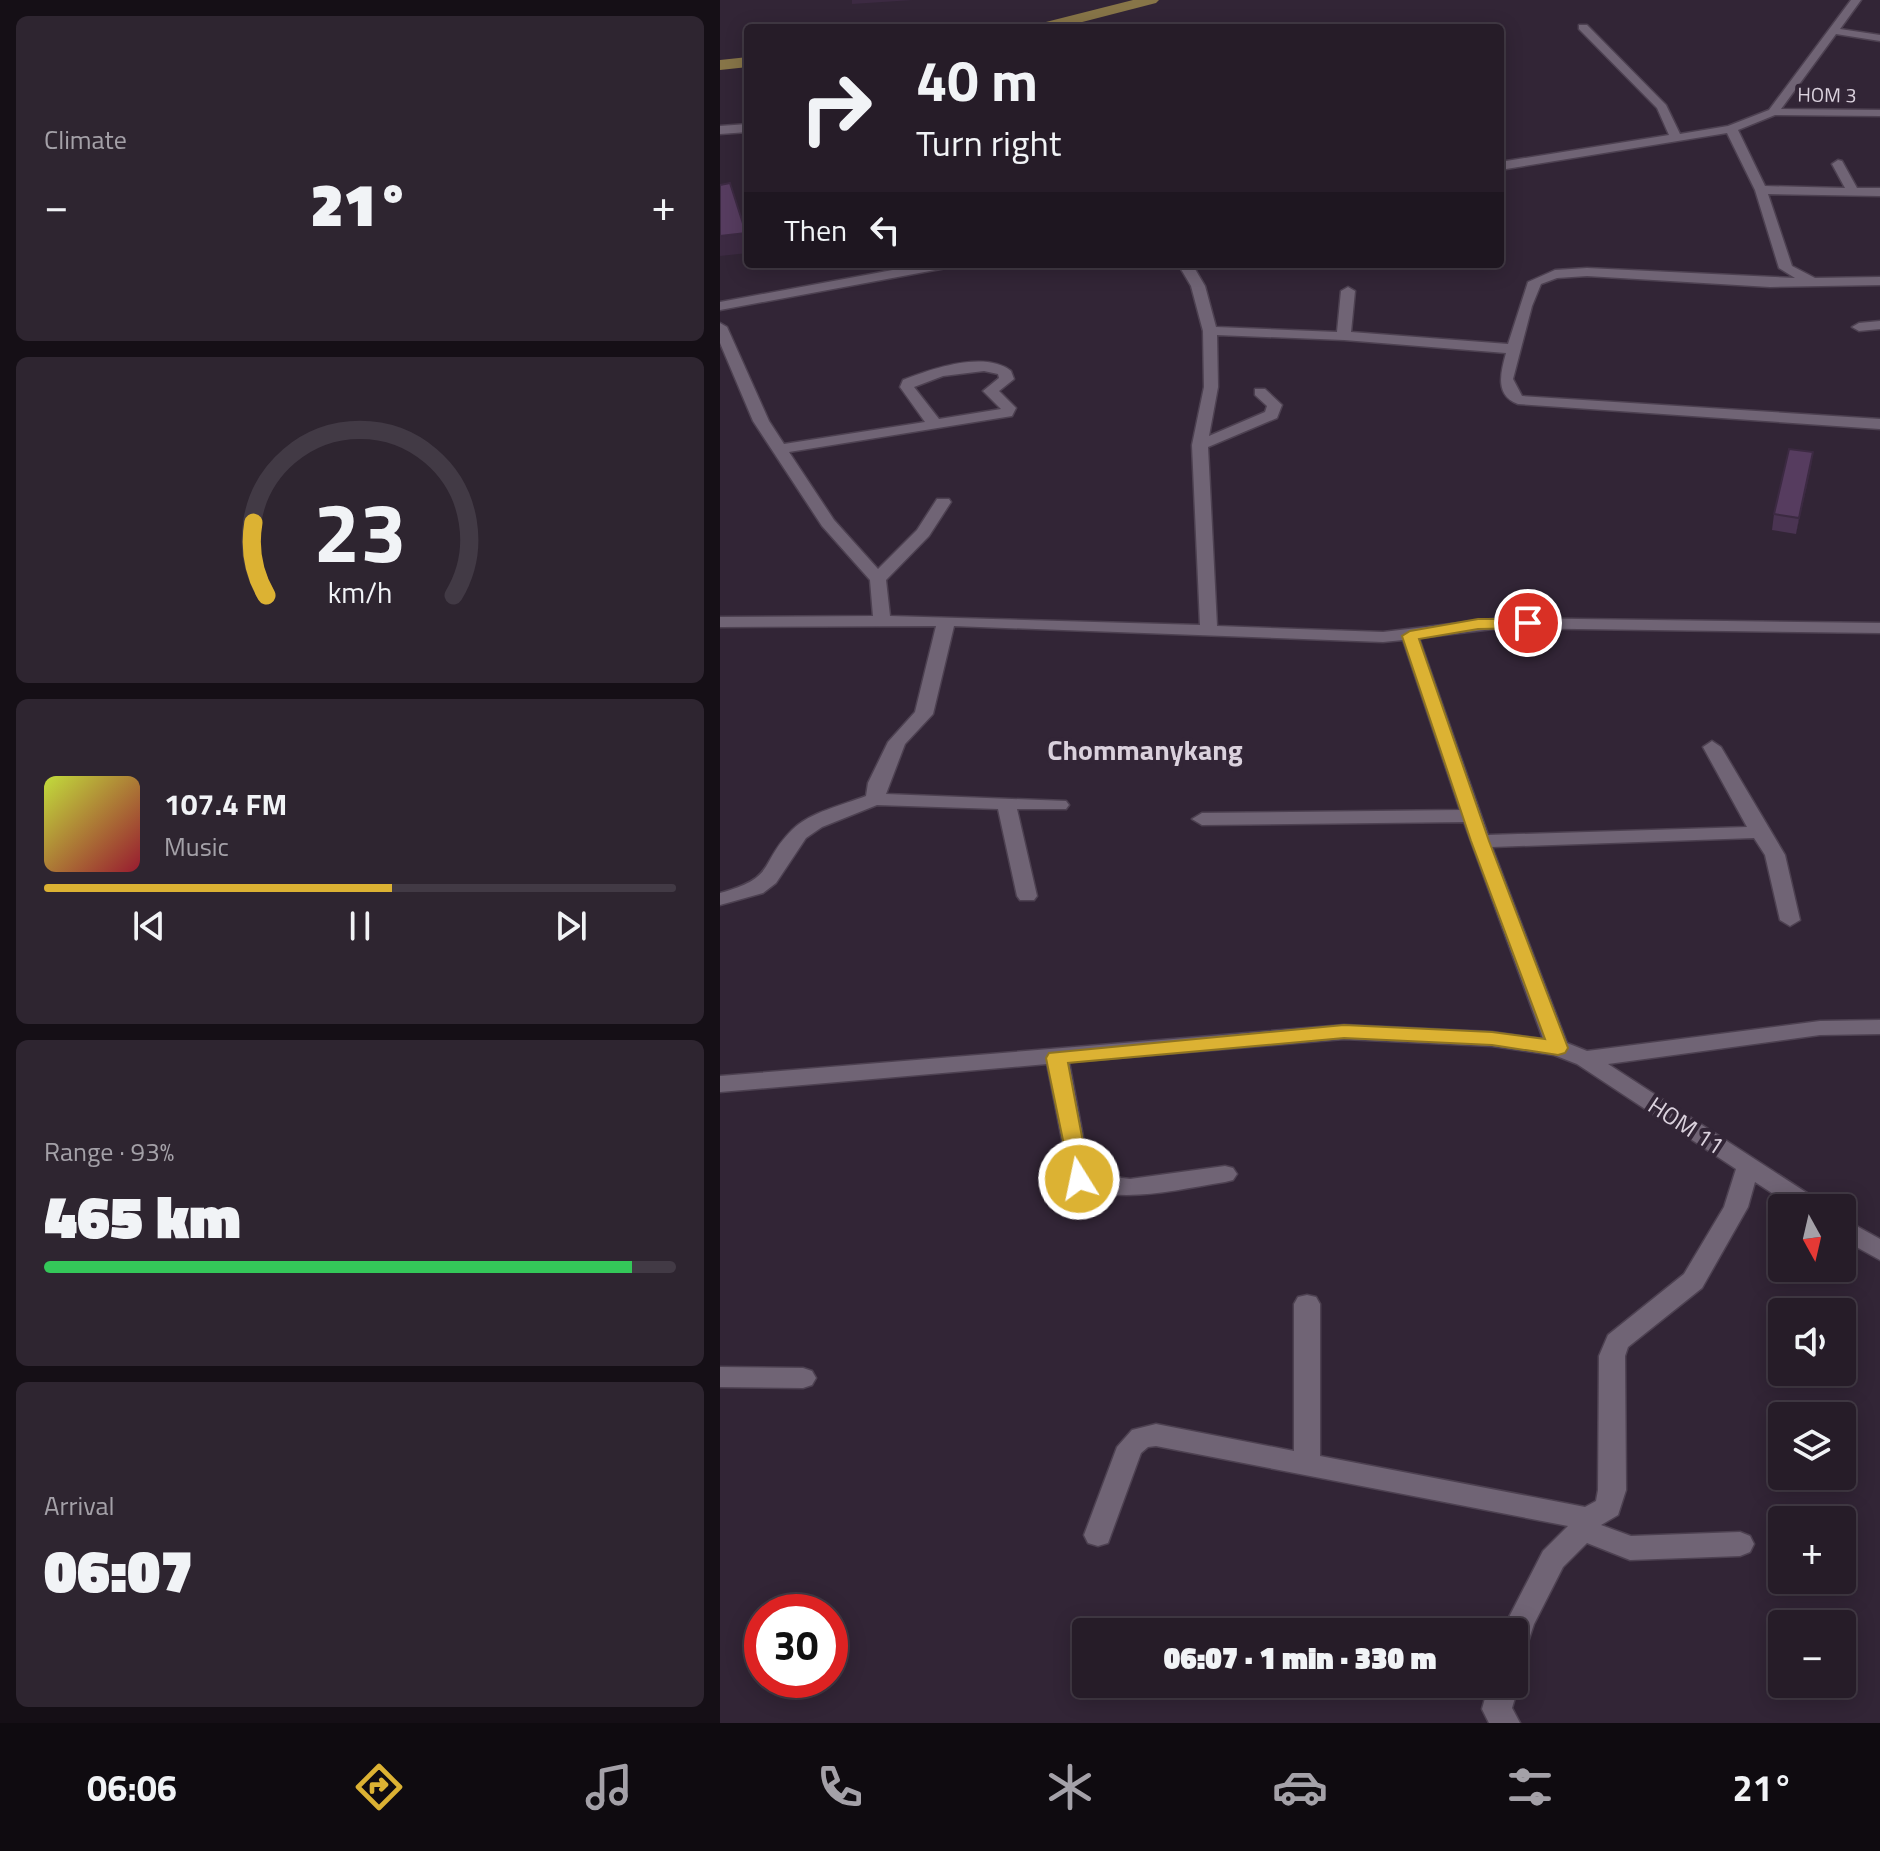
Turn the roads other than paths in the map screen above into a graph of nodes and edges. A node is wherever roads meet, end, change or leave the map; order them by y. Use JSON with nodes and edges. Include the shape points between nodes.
{"nodes":[{"id":1,"x":1856,"y":0,"type":"edge"},
{"id":2,"x":1583,"y":27,"type":"dead end"},
{"id":3,"x":1834,"y":31,"type":"junction"},
{"id":4,"x":1880,"y":38,"type":"edge"},
{"id":5,"x":1773,"y":112,"type":"junction"},
{"id":6,"x":1880,"y":113,"type":"edge"},
{"id":7,"x":744,"y":128,"type":"edge"},
{"id":8,"x":1731,"y":129,"type":"junction"},
{"id":9,"x":720,"y":130,"type":"edge"},
{"id":10,"x":1676,"y":138,"type":"junction"},
{"id":11,"x":1838,"y":164,"type":"dead end"},
{"id":12,"x":1504,"y":165,"type":"edge"},
{"id":13,"x":1761,"y":190,"type":"junction"},
{"id":14,"x":1853,"y":191,"type":"junction"},
{"id":15,"x":1880,"y":192,"type":"edge"},
{"id":16,"x":924,"y":268,"type":"edge"},
{"id":17,"x":1187,"y":268,"type":"edge"},
{"id":18,"x":1880,"y":281,"type":"edge"},
{"id":19,"x":1812,"y":282,"type":"junction"},
{"id":20,"x":1348,"y":291,"type":"dead end"},
{"id":21,"x":720,"y":306,"type":"edge"},
{"id":22,"x":1880,"y":325,"type":"edge"},
{"id":23,"x":720,"y":327,"type":"edge"},
{"id":24,"x":1859,"y":327,"type":"dead end"},
{"id":25,"x":1210,"y":331,"type":"junction"},
{"id":26,"x":1344,"y":336,"type":"junction"},
{"id":27,"x":1513,"y":349,"type":"junction"},
{"id":28,"x":1260,"y":392,"type":"dead end"},
{"id":29,"x":1880,"y":424,"type":"edge"},
{"id":30,"x":936,"y":426,"type":"junction"},
{"id":31,"x":1200,"y":445,"type":"junction"},
{"id":32,"x":781,"y":449,"type":"junction"},
{"id":33,"x":943,"y":502,"type":"dead end"},
{"id":34,"x":878,"y":579,"type":"junction"},
{"id":35,"x":882,"y":620,"type":"junction"},
{"id":36,"x":946,"y":621,"type":"junction"},
{"id":37,"x":720,"y":622,"type":"edge"},
{"id":38,"x":1880,"y":628,"type":"edge"},
{"id":39,"x":1209,"y":631,"type":"junction"},
{"id":40,"x":1410,"y":636,"type":"junction"},
{"id":41,"x":1712,"y":747,"type":"dead end"},
{"id":42,"x":875,"y":799,"type":"junction"},
{"id":43,"x":1006,"y":803,"type":"junction"},
{"id":44,"x":1059,"y":805,"type":"dead end"},
{"id":45,"x":1472,"y":816,"type":"junction"},
{"id":46,"x":1202,"y":819,"type":"dead end"},
{"id":47,"x":1760,"y":832,"type":"junction"},
{"id":48,"x":1480,"y":841,"type":"junction"},
{"id":49,"x":1027,"y":896,"type":"dead end"},
{"id":50,"x":720,"y":899,"type":"edge"},
{"id":51,"x":1790,"y":920,"type":"dead end"},
{"id":52,"x":1880,"y":1027,"type":"edge"},
{"id":53,"x":1558,"y":1048,"type":"junction"},
{"id":54,"x":1057,"y":1058,"type":"junction"},
{"id":55,"x":1585,"y":1059,"type":"junction"},
{"id":56,"x":720,"y":1084,"type":"edge"},
{"id":57,"x":1748,"y":1166,"type":"junction"},
{"id":58,"x":1225,"y":1174,"type":"dead end"},
{"id":59,"x":1791,"y":1194,"type":"edge"},
{"id":60,"x":1856,"y":1236,"type":"edge"},
{"id":61,"x":1880,"y":1251,"type":"edge"},
{"id":62,"x":1307,"y":1304,"type":"dead end"},
{"id":63,"x":720,"y":1377,"type":"edge"},
{"id":64,"x":803,"y":1378,"type":"dead end"},
{"id":65,"x":1307,"y":1464,"type":"junction"},
{"id":66,"x":1585,"y":1525,"type":"junction"},
{"id":67,"x":1098,"y":1535,"type":"dead end"},
{"id":68,"x":1740,"y":1544,"type":"dead end"},
{"id":69,"x":1523,"y":1618,"type":"edge"},
{"id":70,"x":1500,"y":1698,"type":"edge"},
{"id":71,"x":1505,"y":1723,"type":"edge"}],
"edges":[{"from":1,"to":3,"type":"street"},
{"from":2,"to":10,"type":"street","via":[[1662,107]]},
{"from":3,"to":4,"type":"street"},
{"from":3,"to":5,"type":"street"},
{"from":5,"to":6,"type":"street","name":"HOM 3"},
{"from":5,"to":8,"type":"street"},
{"from":7,"to":9,"type":"street"},
{"from":8,"to":10,"type":"street"},
{"from":8,"to":13,"type":"street"},
{"from":10,"to":12,"type":"street"},
{"from":11,"to":14,"type":"street"},
{"from":13,"to":14,"type":"street"},
{"from":13,"to":19,"type":"street","via":[[1786,268]]},
{"from":14,"to":15,"type":"street"},
{"from":16,"to":21,"type":"street"},
{"from":17,"to":25,"type":"street"},
{"from":18,"to":19,"type":"street"},
{"from":19,"to":27,"type":"street","via":[[1555,274],[1535,282]]},
{"from":20,"to":26,"type":"street"},
{"from":22,"to":24,"type":"street"},
{"from":23,"to":32,"type":"street","via":[[761,421]]},
{"from":25,"to":26,"type":"street"},
{"from":25,"to":31,"type":"street","via":[[1211,387]]},
{"from":26,"to":27,"type":"street"},
{"from":27,"to":29,"type":"street","via":[[1506,379],[1518,400]]},
{"from":28,"to":31,"type":"street","via":[[1275,405],[1272,415]]},
{"from":30,"to":30,"type":"street","via":[[1007,413],[1009,408],[990,391],[1007,379],[1004,371],[974,367],[908,383]]},
{"from":30,"to":32,"type":"street"},
{"from":31,"to":39,"type":"street"},
{"from":32,"to":34,"type":"street","via":[[828,523]]},
{"from":33,"to":34,"type":"street","via":[[923,533]]},
{"from":34,"to":35,"type":"street"},
{"from":35,"to":36,"type":"street"},
{"from":35,"to":37,"type":"street"},
{"from":36,"to":39,"type":"street"},
{"from":36,"to":42,"type":"street","via":[[924,714],[897,742]]},
{"from":38,"to":40,"type":"street","via":[[1501,623]]},
{"from":39,"to":40,"type":"street"},
{"from":40,"to":45,"type":"street"},
{"from":41,"to":47,"type":"street"},
{"from":42,"to":43,"type":"street"},
{"from":42,"to":50,"type":"street","via":[[815,823],[799,834],[769,879],[756,889]]},
{"from":43,"to":44,"type":"street"},
{"from":43,"to":49,"type":"street"},
{"from":45,"to":46,"type":"street"},
{"from":45,"to":48,"type":"street"},
{"from":47,"to":48,"type":"street"},
{"from":47,"to":51,"type":"street","via":[[1775,855]]},
{"from":48,"to":53,"type":"street"},
{"from":52,"to":55,"type":"street","via":[[1820,1028]]},
{"from":53,"to":54,"type":"street","name":"HOM 11","via":[[1492,1039],[1344,1032]]},
{"from":53,"to":55,"type":"street","name":"HOM 11"},
{"from":54,"to":56,"type":"street","name":"HOM 11"},
{"from":54,"to":58,"type":"street","via":[[1079,1179],[1112,1188]]},
{"from":55,"to":57,"type":"street","name":"HOM 11"},
{"from":57,"to":59,"type":"street","name":"HOM 11"},
{"from":57,"to":66,"type":"street","via":[[1736,1207],[1693,1281],[1617,1342],[1612,1356],[1612,1490],[1608,1507]]},
{"from":60,"to":61,"type":"street"},
{"from":62,"to":65,"type":"street"},
{"from":63,"to":64,"type":"street"},
{"from":65,"to":66,"type":"street"},
{"from":65,"to":67,"type":"street","via":[[1156,1435],[1141,1437],[1130,1447]]},
{"from":66,"to":68,"type":"street","via":[[1630,1548]]},
{"from":66,"to":69,"type":"street","via":[[1553,1559]]},
{"from":70,"to":71,"type":"street","via":[[1497,1709]]}]}
